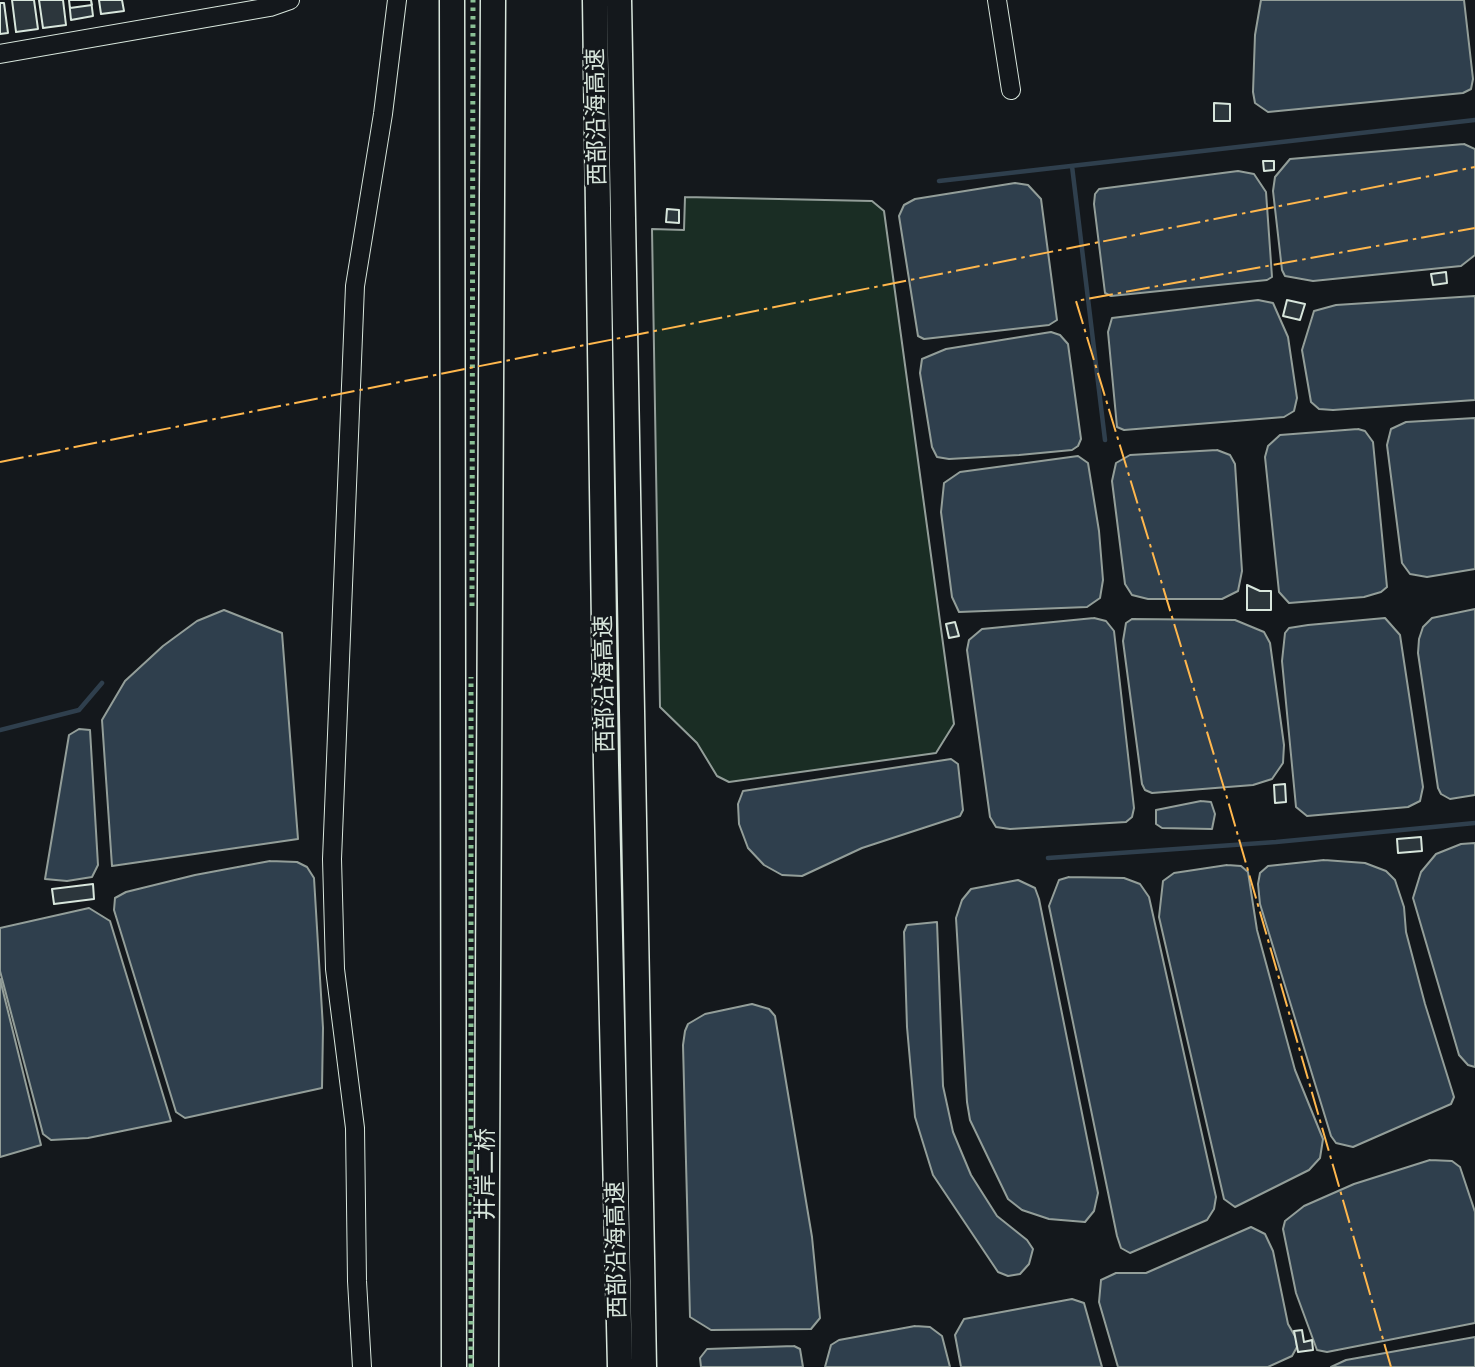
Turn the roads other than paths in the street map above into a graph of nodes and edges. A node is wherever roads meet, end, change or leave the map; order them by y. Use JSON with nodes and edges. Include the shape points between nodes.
{"nodes":[{"id":1,"x":290,"y":0,"type":"edge"},
{"id":2,"x":397,"y":0,"type":"edge"},
{"id":3,"x":595,"y":0,"type":"edge"},
{"id":4,"x":620,"y":0,"type":"edge"},
{"id":5,"x":997,"y":0,"type":"edge"},
{"id":6,"x":453,"y":10,"type":"edge"},
{"id":7,"x":493,"y":11,"type":"edge"},
{"id":8,"x":0,"y":54,"type":"edge"},
{"id":9,"x":1011,"y":90,"type":"dead end"},
{"id":10,"x":362,"y":1367,"type":"edge"},
{"id":11,"x":454,"y":1367,"type":"edge"},
{"id":12,"x":486,"y":1367,"type":"edge"},
{"id":13,"x":620,"y":1367,"type":"edge"},
{"id":14,"x":644,"y":1367,"type":"edge"}],
"edges":[{"from":1,"to":8,"type":"street"},
{"from":2,"to":10,"type":"street","via":[[355,286],[332,859],[335,969],[355,1128]]},
{"from":3,"to":13,"type":"highway","name":"西部沿海高速"},
{"from":4,"to":14,"type":"highway","name":"西部沿海高速"},
{"from":5,"to":9,"type":"street"},
{"from":6,"to":11,"type":"highway","name":"井岸二桥"},
{"from":7,"to":12,"type":"highway","name":"井岸二桥"}]}
